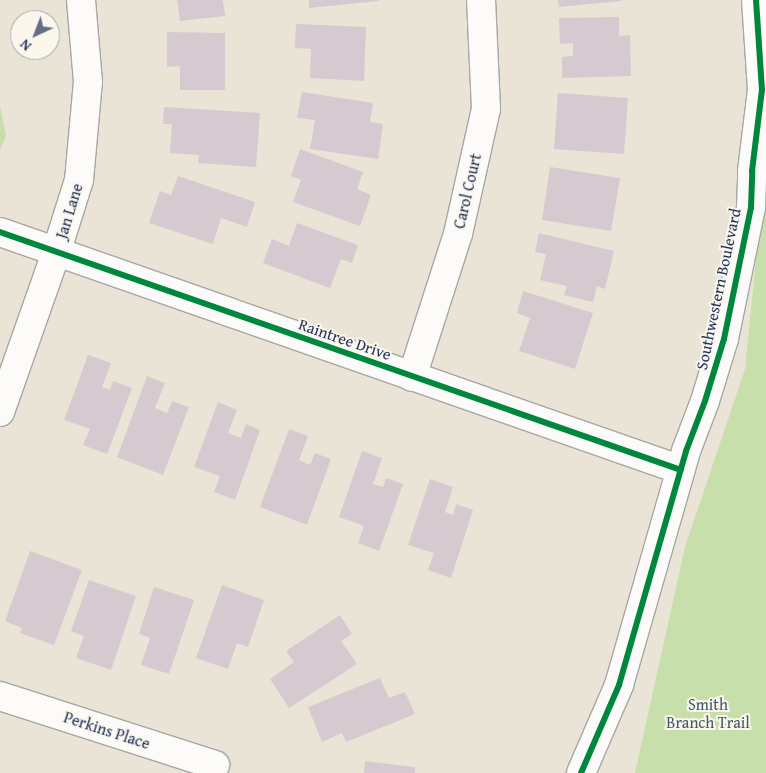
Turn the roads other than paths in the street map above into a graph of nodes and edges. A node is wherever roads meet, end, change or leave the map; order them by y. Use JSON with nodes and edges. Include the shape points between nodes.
{"nodes":[{"id":1,"x":82,"y":0,"type":"edge"},
{"id":2,"x":481,"y":0,"type":"edge"},
{"id":3,"x":756,"y":0,"type":"edge"},
{"id":4,"x":0,"y":232,"type":"edge"},
{"id":5,"x":56,"y":253,"type":"junction"},
{"id":6,"x":412,"y":377,"type":"junction"},
{"id":7,"x":0,"y":412,"type":"edge"},
{"id":8,"x":681,"y":470,"type":"junction"},
{"id":9,"x":0,"y":696,"type":"edge"},
{"id":10,"x":215,"y":765,"type":"dead end"},
{"id":11,"x":581,"y":773,"type":"edge"}],
"edges":[{"from":1,"to":5,"type":"street","name":"Jan Lane","via":[[88,82],[79,180]]},
{"from":2,"to":6,"type":"street","name":"Carol Court","via":[[486,109],[458,234]]},
{"from":3,"to":8,"type":"street","name":"Southwestern Boulevard","via":[[762,90],[750,208],[724,339]]},
{"from":4,"to":5,"type":"street","name":"Raintree Drive"},
{"from":5,"to":6,"type":"street","name":"Raintree Drive"},
{"from":5,"to":7,"type":"street","name":"Jan Lane"},
{"from":6,"to":8,"type":"street","name":"Raintree Drive"},
{"from":8,"to":11,"type":"street","name":"Southwestern Boulevard","via":[[619,685]]},
{"from":9,"to":10,"type":"street","name":"Perkins Place"}]}
